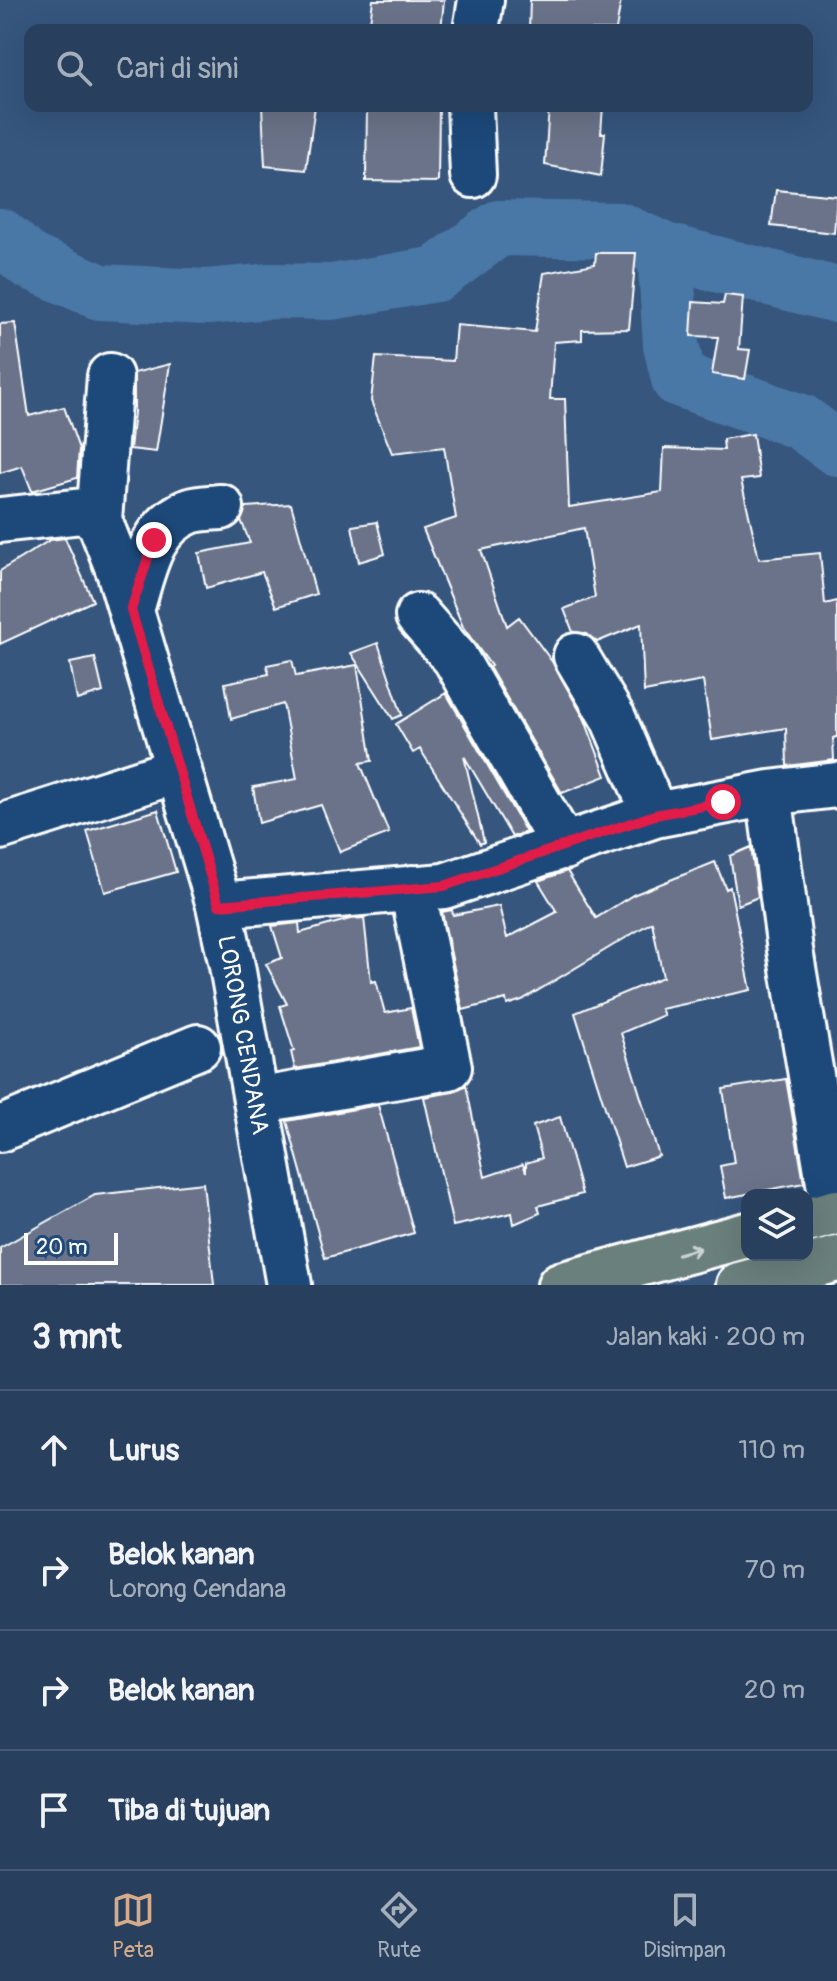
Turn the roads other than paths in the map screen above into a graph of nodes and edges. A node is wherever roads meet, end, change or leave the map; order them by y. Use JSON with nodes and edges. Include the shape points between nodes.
{"nodes":[{"id":1,"x":481,"y":0,"type":"edge"},
{"id":2,"x":477,"y":24,"type":"edge"},
{"id":3,"x":470,"y":112,"type":"edge"},
{"id":4,"x":473,"y":175,"type":"dead end"},
{"id":5,"x":110,"y":376,"type":"dead end"},
{"id":6,"x":221,"y":507,"type":"dead end"},
{"id":7,"x":0,"y":520,"type":"edge"},
{"id":8,"x":99,"y":520,"type":"junction"},
{"id":9,"x":131,"y":610,"type":"junction"},
{"id":10,"x":418,"y":616,"type":"dead end"},
{"id":11,"x":576,"y":656,"type":"dead end"},
{"id":12,"x":179,"y":770,"type":"junction"},
{"id":13,"x":837,"y":785,"type":"edge"},
{"id":14,"x":769,"y":793,"type":"junction"},
{"id":15,"x":655,"y":815,"type":"junction"},
{"id":16,"x":0,"y":827,"type":"edge"},
{"id":17,"x":564,"y":847,"type":"junction"},
{"id":18,"x":412,"y":888,"type":"junction"},
{"id":19,"x":219,"y":905,"type":"junction"},
{"id":20,"x":198,"y":1047,"type":"dead end"},
{"id":21,"x":256,"y":1101,"type":"junction"},
{"id":22,"x":0,"y":1129,"type":"edge"},
{"id":23,"x":826,"y":1214,"type":"edge"},
{"id":24,"x":741,"y":1237,"type":"edge"},
{"id":25,"x":837,"y":1259,"type":"edge"},
{"id":26,"x":289,"y":1285,"type":"edge"},
{"id":27,"x":560,"y":1285,"type":"edge"},
{"id":28,"x":739,"y":1285,"type":"edge"}],
"edges":[{"from":1,"to":2,"type":"street"},
{"from":3,"to":4,"type":"street"},
{"from":5,"to":8,"type":"street"},
{"from":6,"to":9,"type":"street","via":[[191,511],[171,521],[154,540]]},
{"from":7,"to":8,"type":"street","via":[[77,510]]},
{"from":8,"to":9,"type":"street","name":"LORONG CENDANA"},
{"from":9,"to":12,"type":"street","name":"LORONG CENDANA"},
{"from":10,"to":17,"type":"street","via":[[455,658]]},
{"from":11,"to":15,"type":"street","via":[[613,718]]},
{"from":12,"to":16,"type":"street"},
{"from":12,"to":19,"type":"street","name":"LORONG CENDANA"},
{"from":13,"to":14,"type":"street"},
{"from":14,"to":15,"type":"street"},
{"from":14,"to":23,"type":"street"},
{"from":15,"to":17,"type":"street"},
{"from":17,"to":18,"type":"street","via":[[444,886]]},
{"from":18,"to":19,"type":"street"},
{"from":18,"to":21,"type":"street","via":[[449,1067]]},
{"from":19,"to":21,"type":"street","name":"LORONG CENDANA"},
{"from":20,"to":22,"type":"street"},
{"from":21,"to":26,"type":"street","name":"LORONG CENDANA"},
{"from":27,"to":24,"type":"main road","one_way":true},
{"from":25,"to":28,"type":"main road"}]}
